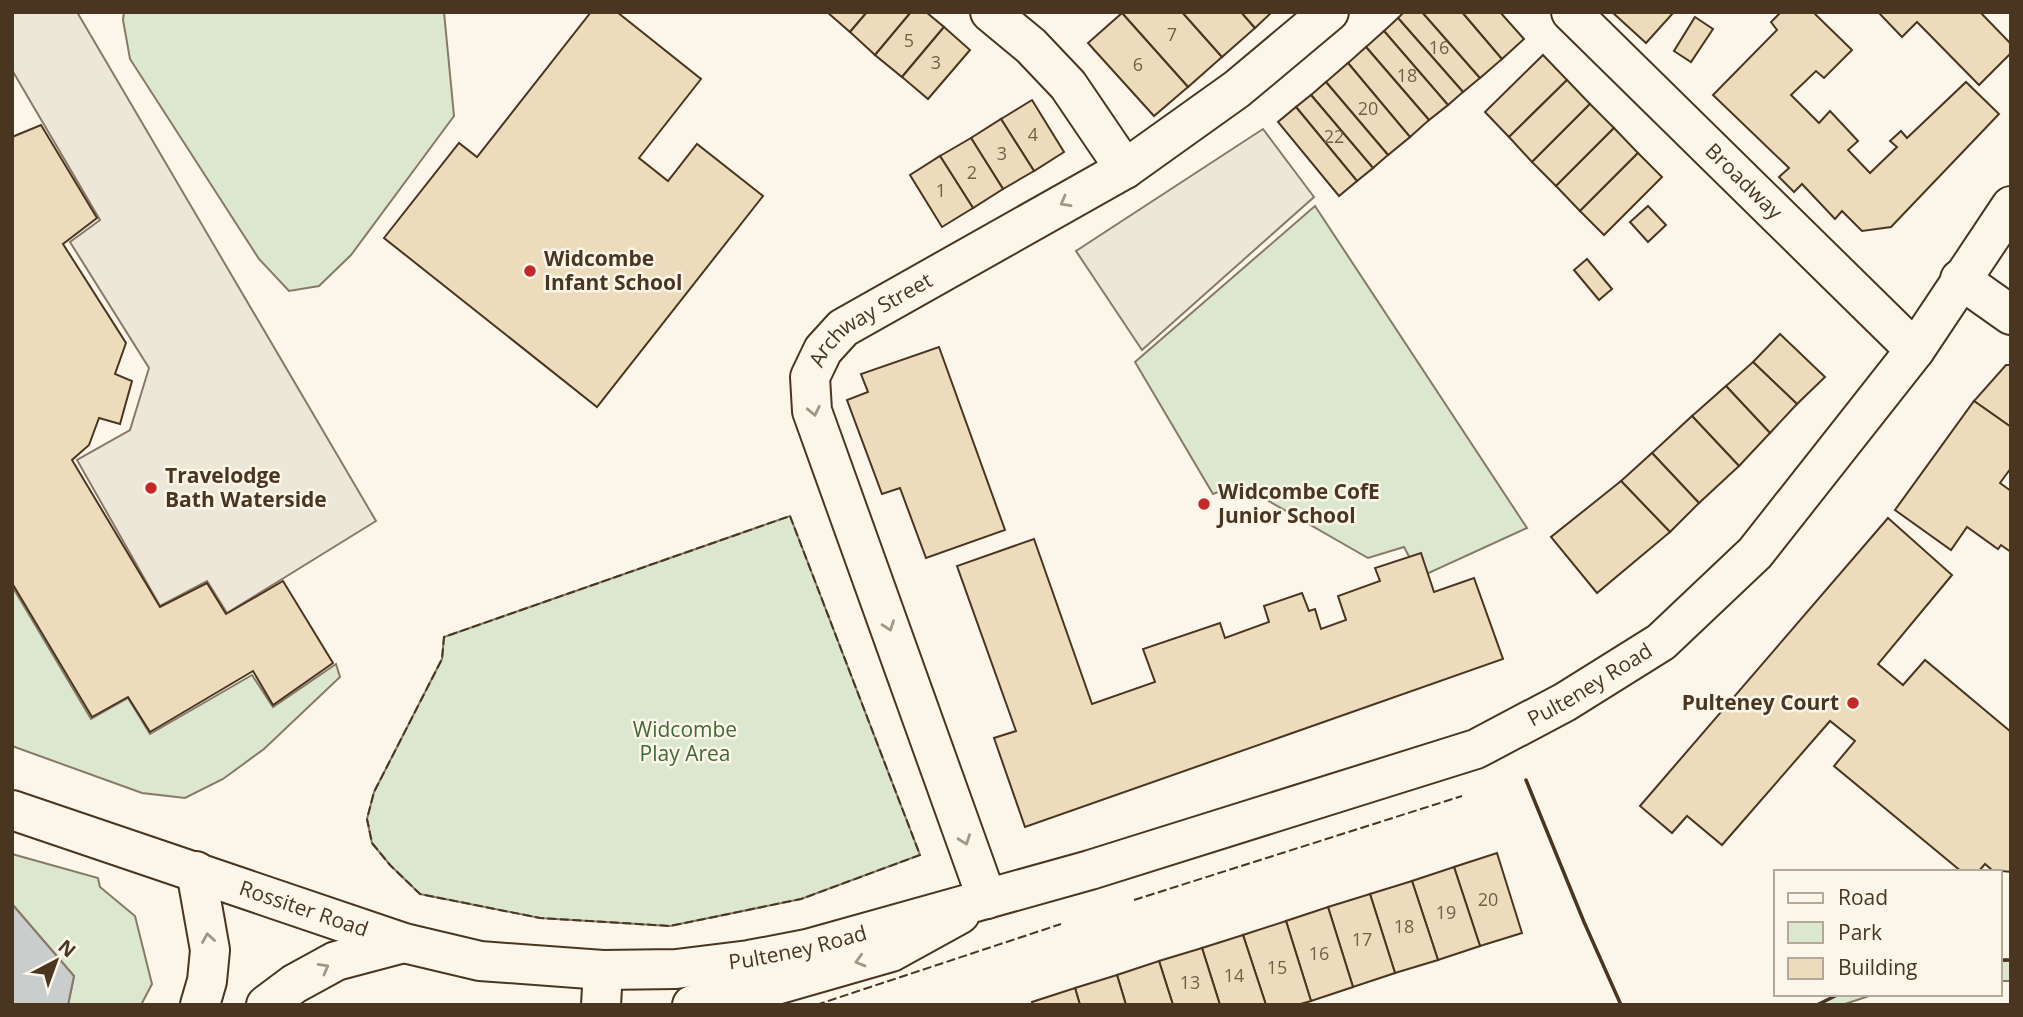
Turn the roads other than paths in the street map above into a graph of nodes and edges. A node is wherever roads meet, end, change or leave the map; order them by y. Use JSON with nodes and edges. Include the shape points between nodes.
{"nodes":[{"id":1,"x":990,"y":12,"type":"edge"},
{"id":2,"x":1329,"y":12,"type":"edge"},
{"id":3,"x":1571,"y":12,"type":"edge"},
{"id":4,"x":1125,"y":169,"type":"junction"},
{"id":5,"x":2011,"y":206,"type":"edge"},
{"id":6,"x":1960,"y":279,"type":"junction"},
{"id":7,"x":2011,"y":315,"type":"edge"},
{"id":8,"x":1915,"y":350,"type":"junction"},
{"id":9,"x":12,"y":810,"type":"edge"},
{"id":10,"x":196,"y":871,"type":"junction"},
{"id":11,"x":987,"y":900,"type":"junction"},
{"id":12,"x":404,"y":943,"type":"junction"},
{"id":13,"x":602,"y":987,"type":"edge"},
{"id":14,"x":200,"y":1005,"type":"edge"},
{"id":15,"x":266,"y":1005,"type":"edge"},
{"id":16,"x":692,"y":1005,"type":"edge"}],
"edges":[{"from":1,"to":4,"type":"main road","via":[[1068,85]]},
{"from":2,"to":4,"type":"main road","name":"Archway Street","via":[[1237,89]]},
{"from":3,"to":8,"type":"main road","name":"Broadway"},
{"from":4,"to":11,"type":"main road","name":"Archway Street","one_way":true,"via":[[843,328],[823,350],[810,377],[812,411]]},
{"from":5,"to":6,"type":"main road","name":"Pulteney Road"},
{"from":6,"to":7,"type":"main road"},
{"from":6,"to":8,"type":"main road","name":"Pulteney Road"},
{"from":8,"to":11,"type":"main road","name":"Pulteney Road","via":[[1755,553],[1661,642],[1565,702],[1476,749]]},
{"from":9,"to":10,"type":"main road","name":"Rossiter Road"},
{"from":10,"to":12,"type":"main road","name":"Rossiter Road"},
{"from":14,"to":10,"type":"main road","one_way":true,"via":[[210,950]]},
{"from":11,"to":13,"type":"main road","name":"Pulteney Road","via":[[807,949],[676,969]]},
{"from":11,"to":16,"type":"main road","name":"Pulteney Road","one_way":true,"via":[[891,952]]},
{"from":12,"to":13,"type":"main road","name":"Rossiter Road"},
{"from":15,"to":12,"type":"main road","one_way":true,"via":[[336,961]]}]}
